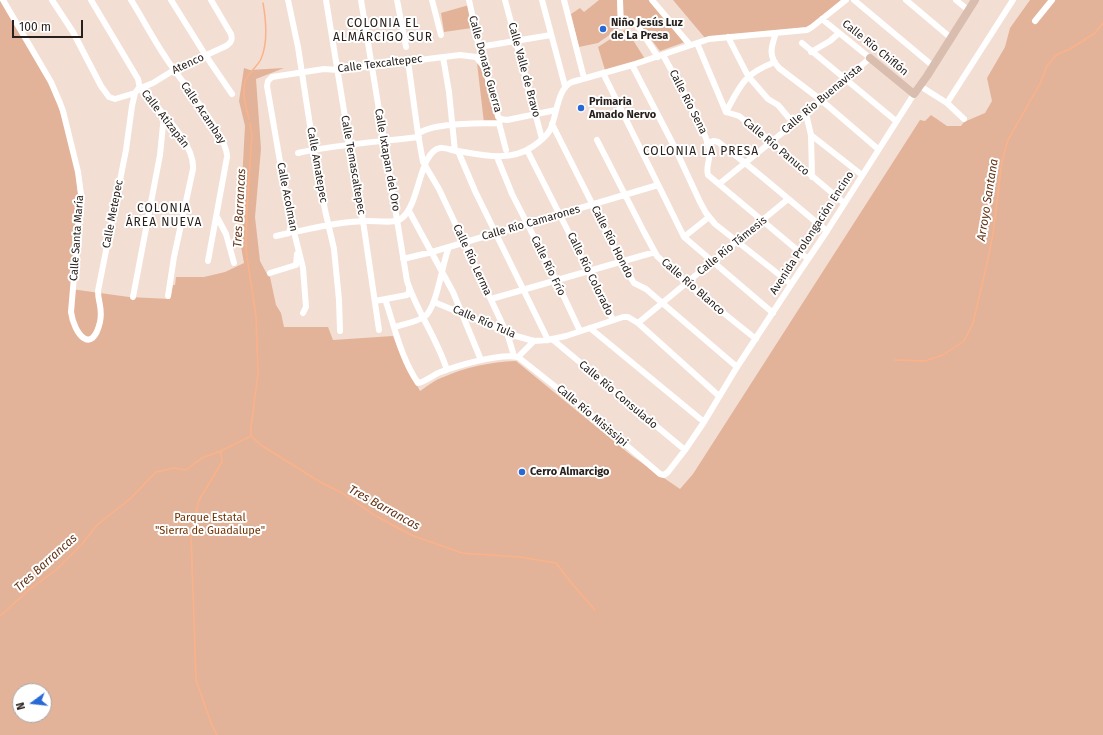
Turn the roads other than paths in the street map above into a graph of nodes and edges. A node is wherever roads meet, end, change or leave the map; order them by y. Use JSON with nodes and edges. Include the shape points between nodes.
{"nodes":[{"id":1,"x":3,"y":0,"type":"edge"},
{"id":2,"x":52,"y":0,"type":"edge"},
{"id":3,"x":91,"y":0,"type":"edge"},
{"id":4,"x":131,"y":0,"type":"edge"},
{"id":5,"x":171,"y":0,"type":"edge"},
{"id":6,"x":211,"y":0,"type":"edge"},
{"id":7,"x":288,"y":0,"type":"edge"},
{"id":8,"x":326,"y":0,"type":"edge"},
{"id":9,"x":361,"y":0,"type":"edge"},
{"id":10,"x":397,"y":0,"type":"edge"},
{"id":11,"x":432,"y":0,"type":"edge"},
{"id":12,"x":469,"y":0,"type":"edge"},
{"id":13,"x":506,"y":0,"type":"edge"},
{"id":14,"x":542,"y":0,"type":"edge"},
{"id":15,"x":564,"y":0,"type":"edge"},
{"id":16,"x":620,"y":0,"type":"edge"},
{"id":17,"x":652,"y":0,"type":"edge"},
{"id":18,"x":846,"y":0,"type":"edge"},
{"id":19,"x":854,"y":0,"type":"edge"},
{"id":20,"x":906,"y":0,"type":"edge"},
{"id":21,"x":956,"y":0,"type":"edge"},
{"id":22,"x":975,"y":0,"type":"edge"},
{"id":23,"x":1013,"y":0,"type":"edge"},
{"id":24,"x":1052,"y":0,"type":"edge"},
{"id":25,"x":968,"y":10,"type":"junction"},
{"id":26,"x":822,"y":19,"type":"junction"},
{"id":27,"x":1034,"y":21,"type":"dead end"},
{"id":28,"x":776,"y":33,"type":"junction"},
{"id":29,"x":839,"y":33,"type":"junction"},
{"id":30,"x":440,"y":35,"type":"dead end"},
{"id":31,"x":551,"y":35,"type":"junction"},
{"id":32,"x":728,"y":38,"type":"junction"},
{"id":33,"x":951,"y":38,"type":"junction"},
{"id":34,"x":516,"y":41,"type":"junction"},
{"id":35,"x":697,"y":43,"type":"junction"},
{"id":36,"x":802,"y":44,"type":"dead end"},
{"id":37,"x":690,"y":45,"type":"junction"},
{"id":38,"x":406,"y":47,"type":"dead end"},
{"id":39,"x":479,"y":47,"type":"junction"},
{"id":40,"x":811,"y":52,"type":"junction"},
{"id":41,"x":206,"y":56,"type":"junction"},
{"id":42,"x":661,"y":56,"type":"junction"},
{"id":43,"x":443,"y":57,"type":"junction"},
{"id":44,"x":870,"y":58,"type":"junction"},
{"id":45,"x":408,"y":61,"type":"junction"},
{"id":46,"x":775,"y":62,"type":"junction"},
{"id":47,"x":372,"y":65,"type":"junction"},
{"id":48,"x":632,"y":65,"type":"junction"},
{"id":49,"x":933,"y":66,"type":"junction"},
{"id":50,"x":174,"y":70,"type":"junction"},
{"id":51,"x":338,"y":70,"type":"junction"},
{"id":52,"x":486,"y":72,"type":"junction"},
{"id":53,"x":302,"y":73,"type":"junction"},
{"id":54,"x":602,"y":73,"type":"junction"},
{"id":55,"x":748,"y":76,"type":"junction"},
{"id":56,"x":584,"y":78,"type":"junction"},
{"id":57,"x":846,"y":79,"type":"junction"},
{"id":58,"x":268,"y":81,"type":"joint"},
{"id":59,"x":920,"y":86,"type":"junction"},
{"id":60,"x":564,"y":88,"type":"junction"},
{"id":61,"x":138,"y":90,"type":"junction"},
{"id":62,"x":232,"y":94,"type":"dead end"},
{"id":63,"x":914,"y":94,"type":"junction"},
{"id":64,"x":822,"y":100,"type":"junction"},
{"id":65,"x":947,"y":103,"type":"junction"},
{"id":66,"x":556,"y":110,"type":"junction"},
{"id":67,"x":726,"y":112,"type":"junction"},
{"id":68,"x":536,"y":114,"type":"junction"},
{"id":69,"x":806,"y":114,"type":"junction"},
{"id":70,"x":164,"y":115,"type":"junction"},
{"id":71,"x":964,"y":119,"type":"dead end"},
{"id":72,"x":500,"y":121,"type":"junction"},
{"id":73,"x":797,"y":121,"type":"junction"},
{"id":74,"x":896,"y":121,"type":"junction"},
{"id":75,"x":552,"y":124,"type":"junction"},
{"id":76,"x":452,"y":125,"type":"junction"},
{"id":77,"x":810,"y":135,"type":"junction"},
{"id":78,"x":418,"y":136,"type":"junction"},
{"id":79,"x":542,"y":139,"type":"junction"},
{"id":80,"x":597,"y":140,"type":"dead end"},
{"id":81,"x":384,"y":142,"type":"junction"},
{"id":82,"x":772,"y":142,"type":"junction"},
{"id":83,"x":708,"y":143,"type":"junction"},
{"id":84,"x":349,"y":145,"type":"junction"},
{"id":85,"x":878,"y":149,"type":"junction"},
{"id":86,"x":314,"y":150,"type":"junction"},
{"id":87,"x":506,"y":150,"type":"dead end"},
{"id":88,"x":527,"y":150,"type":"junction"},
{"id":89,"x":457,"y":151,"type":"junction"},
{"id":90,"x":298,"y":154,"type":"dead end"},
{"id":91,"x":497,"y":156,"type":"junction"},
{"id":92,"x":746,"y":162,"type":"junction"},
{"id":93,"x":425,"y":166,"type":"junction"},
{"id":94,"x":862,"y":175,"type":"junction"},
{"id":95,"x":812,"y":177,"type":"junction"},
{"id":96,"x":719,"y":184,"type":"junction"},
{"id":97,"x":658,"y":185,"type":"junction"},
{"id":98,"x":626,"y":196,"type":"junction"},
{"id":99,"x":788,"y":199,"type":"junction"},
{"id":100,"x":844,"y":203,"type":"junction"},
{"id":101,"x":594,"y":205,"type":"junction"},
{"id":102,"x":409,"y":211,"type":"junction"},
{"id":103,"x":561,"y":215,"type":"junction"},
{"id":104,"x":217,"y":217,"type":"junction"},
{"id":105,"x":709,"y":217,"type":"junction"},
{"id":106,"x":363,"y":221,"type":"junction"},
{"id":107,"x":398,"y":221,"type":"junction"},
{"id":108,"x":762,"y":221,"type":"junction"},
{"id":109,"x":292,"y":222,"type":"junction"},
{"id":110,"x":328,"y":224,"type":"junction"},
{"id":111,"x":528,"y":224,"type":"junction"},
{"id":112,"x":827,"y":231,"type":"junction"},
{"id":113,"x":294,"y":232,"type":"junction"},
{"id":114,"x":496,"y":234,"type":"junction"},
{"id":115,"x":276,"y":236,"type":"dead end"},
{"id":116,"x":684,"y":237,"type":"junction"},
{"id":117,"x":737,"y":241,"type":"junction"},
{"id":118,"x":464,"y":242,"type":"junction"},
{"id":119,"x":449,"y":247,"type":"junction"},
{"id":120,"x":298,"y":249,"type":"junction"},
{"id":121,"x":432,"y":252,"type":"junction"},
{"id":122,"x":655,"y":252,"type":"junction"},
{"id":123,"x":403,"y":259,"type":"junction"},
{"id":124,"x":808,"y":259,"type":"junction"},
{"id":125,"x":208,"y":261,"type":"dead end"},
{"id":126,"x":621,"y":261,"type":"junction"},
{"id":127,"x":711,"y":262,"type":"junction"},
{"id":128,"x":234,"y":263,"type":"dead end"},
{"id":129,"x":589,"y":270,"type":"junction"},
{"id":130,"x":441,"y":272,"type":"junction"},
{"id":131,"x":270,"y":273,"type":"dead end"},
{"id":132,"x":556,"y":280,"type":"junction"},
{"id":133,"x":686,"y":283,"type":"junction"},
{"id":134,"x":791,"y":284,"type":"junction"},
{"id":135,"x":409,"y":286,"type":"junction"},
{"id":136,"x":522,"y":290,"type":"junction"},
{"id":137,"x":168,"y":296,"type":"dead end"},
{"id":138,"x":133,"y":297,"type":"dead end"},
{"id":139,"x":385,"y":299,"type":"junction"},
{"id":140,"x":491,"y":299,"type":"junction"},
{"id":141,"x":375,"y":301,"type":"junction"},
{"id":142,"x":434,"y":302,"type":"junction"},
{"id":143,"x":661,"y":303,"type":"junction"},
{"id":144,"x":461,"y":312,"type":"junction"},
{"id":145,"x":303,"y":313,"type":"dead end"},
{"id":146,"x":773,"y":313,"type":"junction"},
{"id":147,"x":423,"y":317,"type":"junction"},
{"id":148,"x":613,"y":320,"type":"junction"},
{"id":149,"x":638,"y":323,"type":"junction"},
{"id":150,"x":395,"y":327,"type":"junction"},
{"id":151,"x":590,"y":328,"type":"junction"},
{"id":152,"x":379,"y":330,"type":"dead end"},
{"id":153,"x":506,"y":330,"type":"junction"},
{"id":154,"x":340,"y":331,"type":"dead end"},
{"id":155,"x":580,"y":331,"type":"junction"},
{"id":156,"x":91,"y":339,"type":"joint"},
{"id":157,"x":756,"y":339,"type":"junction"},
{"id":158,"x":550,"y":340,"type":"junction"},
{"id":159,"x":534,"y":341,"type":"junction"},
{"id":160,"x":516,"y":356,"type":"junction"},
{"id":161,"x":481,"y":360,"type":"junction"},
{"id":162,"x":737,"y":367,"type":"junction"},
{"id":163,"x":447,"y":370,"type":"junction"},
{"id":164,"x":719,"y":396,"type":"junction"},
{"id":165,"x":704,"y":422,"type":"junction"},
{"id":166,"x":685,"y":450,"type":"junction"},
{"id":167,"x":664,"y":475,"type":"joint"}],
"edges":[{"from":1,"to":156,"type":"street","name":"Calle Santa María","via":[[51,82],[63,111],[81,194],[71,312],[80,336]]},
{"from":2,"to":61,"type":"street","name":"Atenco","via":[[109,97],[115,99]]},
{"from":3,"to":61,"type":"street","name":"Calle Atizapán","via":[[138,79]]},
{"from":4,"to":50,"type":"street","name":"Calle Acambay"},
{"from":5,"to":41,"type":"street"},
{"from":6,"to":41,"type":"street","name":"Atenco","via":[[232,38],[229,44]]},
{"from":7,"to":53,"type":"street","name":"Calle Amatepec"},
{"from":8,"to":51,"type":"street","name":"Calle Temascaltepec"},
{"from":9,"to":47,"type":"street","name":"Calle Ixtapan del Oro"},
{"from":10,"to":38,"type":"street"},
{"from":11,"to":30,"type":"street"},
{"from":12,"to":39,"type":"street","name":"Calle Donato Guerra"},
{"from":13,"to":34,"type":"street","name":"Calle Valle de Bravo"},
{"from":14,"to":31,"type":"street"},
{"from":15,"to":56,"type":"street"},
{"from":16,"to":42,"type":"street","name":"Calle Río Sena","via":[[621,25],[636,24]]},
{"from":17,"to":37,"type":"street"},
{"from":18,"to":26,"type":"street"},
{"from":19,"to":49,"type":"street"},
{"from":20,"to":33,"type":"street"},
{"from":21,"to":25,"type":"street"},
{"from":22,"to":25,"type":"main road","name":"Avenida Prolongación Encino"},
{"from":23,"to":65,"type":"street"},
{"from":24,"to":27,"type":"street"},
{"from":25,"to":33,"type":"main road","name":"Avenida Prolongación Encino"},
{"from":26,"to":28,"type":"street","via":[[806,30]]},
{"from":26,"to":29,"type":"street","name":"Calle Río Chiflón"},
{"from":28,"to":32,"type":"street"},
{"from":28,"to":46,"type":"street","via":[[771,48]]},
{"from":29,"to":40,"type":"street"},
{"from":29,"to":44,"type":"street","name":"Calle Río Chiflón"},
{"from":31,"to":34,"type":"street"},
{"from":31,"to":60,"type":"street"},
{"from":32,"to":35,"type":"street"},
{"from":32,"to":55,"type":"street"},
{"from":33,"to":49,"type":"main road","name":"Avenida Prolongación Encino"},
{"from":34,"to":39,"type":"street"},
{"from":34,"to":68,"type":"street","name":"Calle Valle de Bravo"},
{"from":35,"to":37,"type":"street"},
{"from":35,"to":67,"type":"street"},
{"from":36,"to":40,"type":"street"},
{"from":37,"to":42,"type":"street"},
{"from":39,"to":52,"type":"street","name":"Calle Donato Guerra"},
{"from":40,"to":57,"type":"street"},
{"from":41,"to":50,"type":"street","name":"Atenco"},
{"from":41,"to":62,"type":"street"},
{"from":42,"to":48,"type":"street"},
{"from":42,"to":83,"type":"street","name":"Calle Río Sena"},
{"from":43,"to":45,"type":"street","name":"Calle Texcaltepec"},
{"from":43,"to":52,"type":"street","name":"Calle Texcaltepec","via":[[474,56],[479,59]]},
{"from":43,"to":76,"type":"street","name":"Calle Río Consulado"},
{"from":44,"to":57,"type":"street","name":"Calle Río Buenavista"},
{"from":44,"to":63,"type":"main road","name":"Calle Río Chiflón"},
{"from":45,"to":47,"type":"street","name":"Calle Texcaltepec"},
{"from":45,"to":78,"type":"street"},
{"from":46,"to":55,"type":"street"},
{"from":46,"to":64,"type":"street","via":[[779,68]]},
{"from":47,"to":51,"type":"street","name":"Calle Texcaltepec"},
{"from":47,"to":81,"type":"street","name":"Calle Ixtapan del Oro"},
{"from":48,"to":54,"type":"street"},
{"from":48,"to":105,"type":"street"},
{"from":49,"to":59,"type":"main road","name":"Avenida Prolongación Encino"},
{"from":50,"to":61,"type":"street","name":"Atenco"},
{"from":50,"to":104,"type":"street","name":"Calle Acambay","via":[[218,131],[227,150]]},
{"from":51,"to":53,"type":"street","name":"Calle Texcaltepec","via":[[324,69]]},
{"from":51,"to":84,"type":"street","name":"Calle Temascaltepec"},
{"from":52,"to":72,"type":"street","name":"Calle Donato Guerra"},
{"from":53,"to":58,"type":"street","name":"Calle Texcaltepec","via":[[272,77]]},
{"from":53,"to":86,"type":"street","name":"Calle Amatepec"},
{"from":54,"to":56,"type":"street"},
{"from":54,"to":97,"type":"street"},
{"from":55,"to":67,"type":"street"},
{"from":55,"to":73,"type":"street","via":[[768,100],[778,105],[789,118]]},
{"from":56,"to":60,"type":"street"},
{"from":57,"to":64,"type":"street","name":"Calle Río Buenavista"},
{"from":57,"to":74,"type":"street"},
{"from":58,"to":109,"type":"street","name":"Calle Acolman"},
{"from":59,"to":63,"type":"main road","name":"Avenida Prolongación Encino"},
{"from":59,"to":65,"type":"street"},
{"from":60,"to":66,"type":"street"},
{"from":61,"to":70,"type":"street","name":"Calle Atizapán"},
{"from":61,"to":156,"type":"street","name":"Calle Metepec","via":[[132,106],[126,150],[98,291],[101,305],[100,325]]},
{"from":63,"to":74,"type":"street","name":"Avenida Prolongación Encino"},
{"from":64,"to":69,"type":"street","name":"Calle Río Buenavista"},
{"from":64,"to":85,"type":"street"},
{"from":65,"to":71,"type":"street"},
{"from":66,"to":68,"type":"street"},
{"from":66,"to":75,"type":"street"},
{"from":67,"to":82,"type":"street","name":"Calle Río Panuco","via":[[739,116]]},
{"from":68,"to":72,"type":"street"},
{"from":68,"to":79,"type":"street","name":"Calle Valle de Bravo"},
{"from":69,"to":73,"type":"street","name":"Calle Río Buenavista"},
{"from":69,"to":77,"type":"street"},
{"from":70,"to":137,"type":"street","name":"Calle Atizapán","via":[[189,150],[193,164]]},
{"from":70,"to":138,"type":"street","via":[[160,155]]},
{"from":72,"to":76,"type":"street"},
{"from":72,"to":87,"type":"street","name":"Calle Donato Guerra"},
{"from":73,"to":82,"type":"street","name":"Calle Río Buenavista"},
{"from":74,"to":85,"type":"street","name":"Avenida Prolongación Encino"},
{"from":75,"to":79,"type":"street"},
{"from":75,"to":101,"type":"street","name":"Calle Río Hondo"},
{"from":76,"to":78,"type":"street","via":[[423,131]]},
{"from":76,"to":89,"type":"street","name":"Calle Río Consulado"},
{"from":77,"to":94,"type":"street"},
{"from":77,"to":95,"type":"street"},
{"from":78,"to":81,"type":"street"},
{"from":78,"to":93,"type":"street"},
{"from":79,"to":88,"type":"street"},
{"from":80,"to":98,"type":"street","name":"Calle Río Blanco"},
{"from":81,"to":84,"type":"street"},
{"from":81,"to":107,"type":"street","name":"Calle Ixtapan del Oro"},
{"from":82,"to":92,"type":"street","name":"Calle Río Buenavista"},
{"from":82,"to":95,"type":"street","name":"Calle Río Panuco"},
{"from":83,"to":92,"type":"street","name":"Calle Río Sena","via":[[718,142]]},
{"from":83,"to":96,"type":"street","via":[[708,173]]},
{"from":84,"to":86,"type":"street"},
{"from":84,"to":106,"type":"street","name":"Calle Temascaltepec"},
{"from":85,"to":94,"type":"street","name":"Avenida Prolongación Encino"},
{"from":86,"to":90,"type":"street"},
{"from":86,"to":110,"type":"street","name":"Calle Amatepec"},
{"from":88,"to":91,"type":"street"},
{"from":88,"to":103,"type":"street","name":"Calle Río Colorado"},
{"from":89,"to":91,"type":"street"},
{"from":89,"to":93,"type":"street","via":[[437,149],[430,154]]},
{"from":89,"to":114,"type":"street","name":"Calle Río Consulado"},
{"from":91,"to":111,"type":"street","name":"Calle Río Frío","via":[[512,194]]},
{"from":92,"to":96,"type":"street","name":"Calle Río Buenavista"},
{"from":92,"to":99,"type":"street","name":"Calle Río Sena"},
{"from":93,"to":102,"type":"street"},
{"from":93,"to":118,"type":"street","name":"Calle Río Lerma"},
{"from":94,"to":100,"type":"street","name":"Avenida Prolongación Encino"},
{"from":95,"to":100,"type":"street","name":"Calle Río Panuco"},
{"from":96,"to":108,"type":"street"},
{"from":97,"to":98,"type":"street","name":"Calle Río Camarones"},
{"from":97,"to":116,"type":"street"},
{"from":98,"to":101,"type":"street","name":"Calle Río Camarones"},
{"from":98,"to":122,"type":"street","name":"Calle Río Blanco"},
{"from":99,"to":108,"type":"street","name":"Calle Río Támesis"},
{"from":99,"to":112,"type":"street","name":"Calle Río Sena"},
{"from":100,"to":112,"type":"street","name":"Avenida Prolongación Encino"},
{"from":101,"to":103,"type":"street","name":"Calle Río Camarones"},
{"from":101,"to":126,"type":"street","name":"Calle Río Hondo"},
{"from":102,"to":107,"type":"street"},
{"from":102,"to":121,"type":"street"},
{"from":103,"to":111,"type":"street","name":"Calle Río Camarones"},
{"from":103,"to":129,"type":"street","name":"Calle Río Colorado"},
{"from":104,"to":125,"type":"street","name":"Calle Acambay"},
{"from":104,"to":128,"type":"street","via":[[226,234]]},
{"from":105,"to":116,"type":"street"},
{"from":105,"to":117,"type":"street"},
{"from":106,"to":107,"type":"street"},
{"from":106,"to":110,"type":"street"},
{"from":106,"to":141,"type":"street","name":"Calle Temascaltepec"},
{"from":107,"to":123,"type":"street","name":"Calle Ixtapan del Oro"},
{"from":108,"to":117,"type":"street","name":"Calle Río Támesis"},
{"from":108,"to":124,"type":"street"},
{"from":109,"to":113,"type":"street","name":"Calle Acolman"},
{"from":109,"to":115,"type":"street","via":[[289,233]]},
{"from":110,"to":113,"type":"street"},
{"from":110,"to":154,"type":"street","name":"Calle Amatepec","via":[[337,277]]},
{"from":111,"to":114,"type":"street","name":"Calle Río Camarones"},
{"from":111,"to":132,"type":"street","name":"Calle Río Frío"},
{"from":112,"to":124,"type":"street","name":"Avenida Prolongación Encino"},
{"from":113,"to":120,"type":"street","name":"Calle Acolman"},
{"from":114,"to":118,"type":"street","name":"Calle Río Camarones"},
{"from":114,"to":136,"type":"street","name":"Calle Río Consulado"},
{"from":116,"to":127,"type":"street"},
{"from":117,"to":127,"type":"street","name":"Calle Río Támesis"},
{"from":117,"to":134,"type":"street"},
{"from":118,"to":119,"type":"street","name":"Calle Río Camarones"},
{"from":118,"to":140,"type":"street","name":"Calle Río Lerma"},
{"from":119,"to":121,"type":"street","name":"Calle Río Camarones"},
{"from":119,"to":130,"type":"street"},
{"from":120,"to":131,"type":"street","via":[[296,266]]},
{"from":120,"to":145,"type":"street","name":"Calle Acolman","via":[[303,268],[306,309]]},
{"from":121,"to":123,"type":"street","name":"Calle Río Camarones"},
{"from":121,"to":130,"type":"street"},
{"from":122,"to":126,"type":"street"},
{"from":122,"to":133,"type":"street","name":"Calle Río Blanco"},
{"from":123,"to":135,"type":"street","name":"Calle Ixtapan del Oro"},
{"from":124,"to":134,"type":"street","name":"Avenida Prolongación Encino"},
{"from":126,"to":129,"type":"street"},
{"from":126,"to":143,"type":"street","name":"Calle Río Hondo","via":[[634,283],[646,289]]},
{"from":127,"to":133,"type":"street","name":"Calle Río Támesis"},
{"from":127,"to":146,"type":"street"},
{"from":129,"to":132,"type":"street"},
{"from":129,"to":148,"type":"street","name":"Calle Río Colorado"},
{"from":130,"to":142,"type":"street"},
{"from":130,"to":144,"type":"street"},
{"from":132,"to":136,"type":"street"},
{"from":132,"to":155,"type":"street","name":"Calle Río Frío"},
{"from":133,"to":143,"type":"street","name":"Calle Río Támesis"},
{"from":133,"to":157,"type":"street","name":"Calle Río Blanco"},
{"from":134,"to":146,"type":"street","name":"Avenida Prolongación Encino"},
{"from":135,"to":139,"type":"street","via":[[407,295]]},
{"from":135,"to":147,"type":"street","name":"Calle Ixtapan del Oro"},
{"from":136,"to":140,"type":"street"},
{"from":136,"to":158,"type":"street","name":"Calle Río Consulado"},
{"from":139,"to":141,"type":"street"},
{"from":139,"to":150,"type":"street"},
{"from":140,"to":153,"type":"street","name":"Calle Río Lerma"},
{"from":141,"to":152,"type":"street","name":"Calle Temascaltepec"},
{"from":142,"to":144,"type":"street","name":"Calle Río Tula"},
{"from":142,"to":147,"type":"street"},
{"from":143,"to":149,"type":"street","name":"Calle Río Támesis"},
{"from":143,"to":162,"type":"street","name":"Calle Río Hondo"},
{"from":144,"to":153,"type":"street","name":"Calle Río Tula"},
{"from":144,"to":161,"type":"street"},
{"from":146,"to":157,"type":"street","name":"Avenida Prolongación Encino"},
{"from":147,"to":150,"type":"street"},
{"from":147,"to":163,"type":"street","name":"Calle Ixtapan del Oro","via":[[438,344]]},
{"from":148,"to":149,"type":"street","name":"Calle Río Colorado","via":[[626,316]]},
{"from":148,"to":151,"type":"street"},
{"from":149,"to":164,"type":"street","name":"Calle Río Colorado"},
{"from":150,"to":163,"type":"street","via":[[402,354],[419,383]]},
{"from":151,"to":155,"type":"street"},
{"from":151,"to":165,"type":"street"},
{"from":153,"to":159,"type":"street","name":"Calle Río Tula"},
{"from":153,"to":160,"type":"street","name":"Calle Río Lerma"},
{"from":155,"to":158,"type":"street"},
{"from":157,"to":162,"type":"street","name":"Avenida Prolongación Encino"},
{"from":158,"to":159,"type":"street"},
{"from":158,"to":166,"type":"street","name":"Calle Río Consulado"},
{"from":159,"to":160,"type":"street"},
{"from":160,"to":161,"type":"street"},
{"from":160,"to":167,"type":"street","name":"Calle Río Misissipi"},
{"from":161,"to":163,"type":"street"},
{"from":162,"to":164,"type":"street","name":"Avenida Prolongación Encino"},
{"from":164,"to":165,"type":"street","name":"Avenida Prolongación Encino"},
{"from":165,"to":166,"type":"street","name":"Avenida Prolongación Encino"},
{"from":166,"to":167,"type":"street","name":"Avenida Prolongación Encino"}]}
